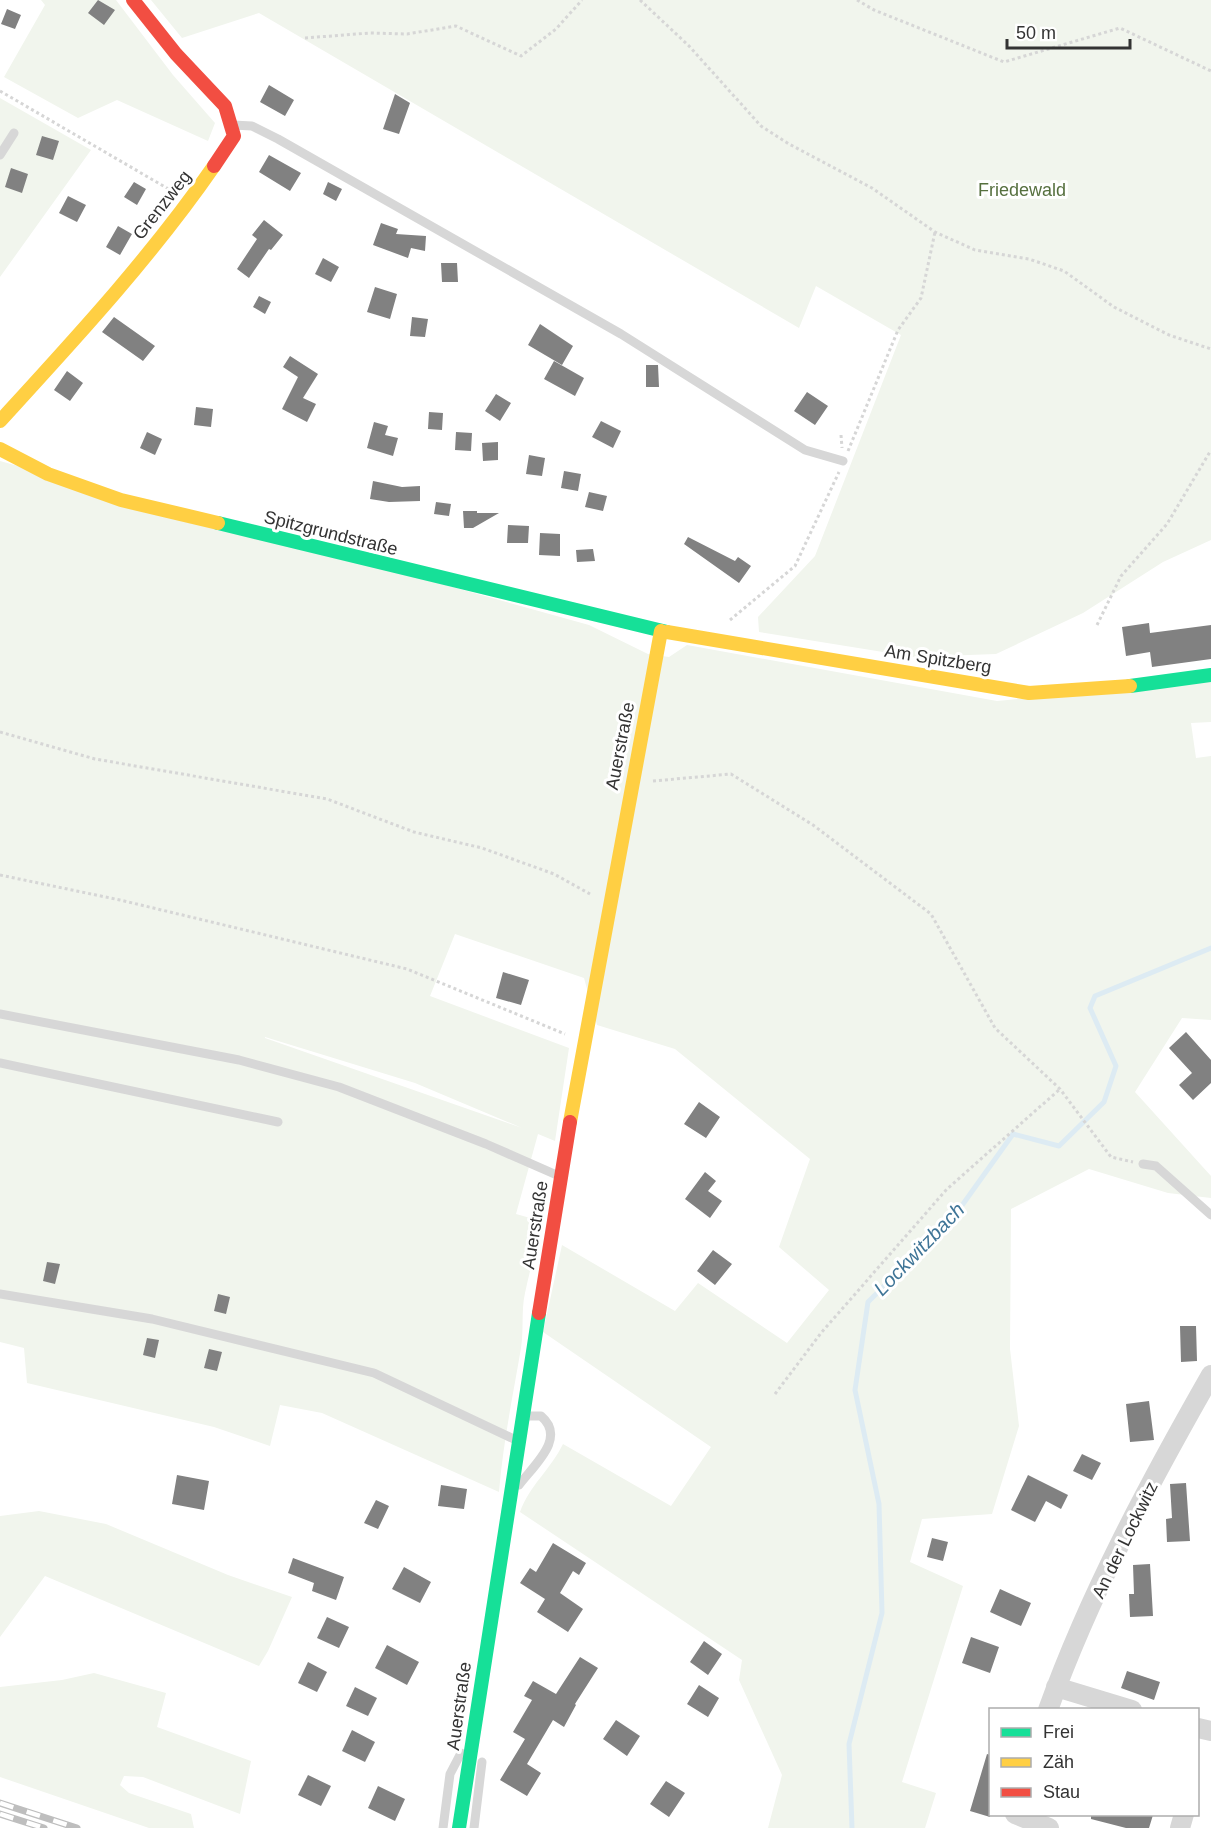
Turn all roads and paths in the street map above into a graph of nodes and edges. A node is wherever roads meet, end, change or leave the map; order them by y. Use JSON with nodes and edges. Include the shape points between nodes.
{"nodes":[{"id":1,"x":133,"y":0,"type":"edge"},
{"id":2,"x":582,"y":0,"type":"edge"},
{"id":3,"x":640,"y":0,"type":"edge"},
{"id":4,"x":857,"y":0,"type":"edge"},
{"id":5,"x":305,"y":38,"type":"dead end"},
{"id":6,"x":1211,"y":71,"type":"edge"},
{"id":7,"x":0,"y":91,"type":"edge"},
{"id":8,"x":231,"y":125,"type":"junction"},
{"id":9,"x":14,"y":133,"type":"dead end"},
{"id":10,"x":0,"y":155,"type":"edge"},
{"id":11,"x":186,"y":206,"type":"junction"},
{"id":12,"x":935,"y":232,"type":"junction"},
{"id":13,"x":1211,"y":349,"type":"edge"},
{"id":14,"x":0,"y":421,"type":"edge"},
{"id":15,"x":841,"y":435,"type":"dead end"},
{"id":16,"x":0,"y":449,"type":"edge"},
{"id":17,"x":1211,"y":450,"type":"edge"},
{"id":18,"x":843,"y":461,"type":"junction"},
{"id":19,"x":1097,"y":624,"type":"dead end"},
{"id":20,"x":661,"y":631,"type":"junction"},
{"id":21,"x":722,"y":641,"type":"junction"},
{"id":22,"x":1211,"y":675,"type":"edge"},
{"id":23,"x":0,"y":732,"type":"edge"},
{"id":24,"x":631,"y":783,"type":"junction"},
{"id":25,"x":0,"y":875,"type":"edge"},
{"id":26,"x":608,"y":903,"type":"junction"},
{"id":27,"x":0,"y":1014,"type":"edge"},
{"id":28,"x":583,"y":1041,"type":"junction"},
{"id":29,"x":0,"y":1063,"type":"edge"},
{"id":30,"x":1060,"y":1089,"type":"junction"},
{"id":31,"x":278,"y":1122,"type":"dead end"},
{"id":32,"x":1143,"y":1164,"type":"joint"},
{"id":33,"x":561,"y":1178,"type":"junction"},
{"id":34,"x":1211,"y":1215,"type":"edge"},
{"id":35,"x":0,"y":1294,"type":"edge"},
{"id":36,"x":1211,"y":1375,"type":"edge"},
{"id":37,"x":775,"y":1395,"type":"dead end"},
{"id":38,"x":522,"y":1416,"type":"junction"},
{"id":39,"x":518,"y":1441,"type":"junction"},
{"id":40,"x":509,"y":1498,"type":"junction"},
{"id":41,"x":1056,"y":1687,"type":"junction"},
{"id":42,"x":1049,"y":1708,"type":"edge"},
{"id":43,"x":1125,"y":1708,"type":"edge"},
{"id":44,"x":472,"y":1740,"type":"junction"},
{"id":45,"x":1016,"y":1816,"type":"edge"},
{"id":46,"x":443,"y":1828,"type":"edge"},
{"id":47,"x":459,"y":1828,"type":"edge"},
{"id":48,"x":474,"y":1828,"type":"edge"},
{"id":49,"x":1049,"y":1828,"type":"edge"}],
"edges":[{"from":1,"to":8,"type":"street","via":[[225,106]]},
{"from":2,"to":5,"type":"path","via":[[556,29],[521,56],[456,26],[408,34]]},
{"from":3,"to":12,"type":"path","via":[[689,45],[760,126],[872,188]]},
{"from":4,"to":6,"type":"path","via":[[1004,62],[1120,28]]},
{"from":7,"to":11,"type":"path","via":[[167,187]]},
{"from":8,"to":11,"type":"street","name":"Grenzweg","via":[[234,136]]},
{"from":8,"to":18,"type":"lane","via":[[252,126],[278,139],[621,334],[805,450]]},
{"from":9,"to":10,"type":"lane"},
{"from":11,"to":14,"type":"street","name":"Grenzweg","via":[[83,330]]},
{"from":12,"to":13,"type":"path","via":[[975,250],[1029,259],[1064,271],[1114,307],[1169,335]]},
{"from":12,"to":18,"type":"path","via":[[921,298],[898,330]]},
{"from":15,"to":18,"type":"path"},
{"from":16,"to":20,"type":"street","name":"Spitzgrundstraße","via":[[48,474],[121,500]]},
{"from":17,"to":19,"type":"path","via":[[1167,524],[1121,576]]},
{"from":18,"to":21,"type":"path","via":[[795,566],[730,620]]},
{"from":20,"to":21,"type":"street","name":"Am Spitzberg"},
{"from":20,"to":24,"type":"street","name":"Auerstraße"},
{"from":21,"to":22,"type":"street","name":"Am Spitzberg","via":[[1029,693],[1105,689]]},
{"from":23,"to":26,"type":"path","via":[[95,759],[327,799],[414,832],[482,848],[554,874]]},
{"from":24,"to":26,"type":"street","name":"Auerstraße"},
{"from":24,"to":30,"type":"path","via":[[731,774],[813,825],[931,914],[995,1028]]},
{"from":25,"to":28,"type":"path","via":[[407,969]]},
{"from":26,"to":28,"type":"street","name":"Auerstraße"},
{"from":27,"to":33,"type":"lane","via":[[239,1060],[339,1087],[486,1144]]},
{"from":28,"to":33,"type":"street","name":"Auerstraße"},
{"from":29,"to":31,"type":"lane"},
{"from":30,"to":32,"type":"path","via":[[1111,1157]]},
{"from":30,"to":37,"type":"path","via":[[947,1189],[821,1333]]},
{"from":32,"to":34,"type":"lane","via":[[1156,1166]]},
{"from":33,"to":38,"type":"street","name":"Auerstraße"},
{"from":35,"to":39,"type":"lane","via":[[152,1319],[374,1373]]},
{"from":36,"to":41,"type":"street","name":"An der Lockwitz","via":[[1113,1559]]},
{"from":38,"to":39,"type":"street","name":"Auerstraße"},
{"from":38,"to":40,"type":"lane","via":[[542,1416],[553,1433],[549,1445]]},
{"from":39,"to":40,"type":"street","name":"Auerstraße"},
{"from":40,"to":44,"type":"street","name":"Auerstraße"},
{"from":41,"to":42,"type":"street","name":"An der Lockwitz"},
{"from":41,"to":43,"type":"street"},
{"from":44,"to":46,"type":"lane","via":[[450,1774]]},
{"from":44,"to":47,"type":"street","name":"Auerstraße"},
{"from":44,"to":48,"type":"lane","via":[[481,1752],[482,1763]]},
{"from":45,"to":49,"type":"street"}]}
